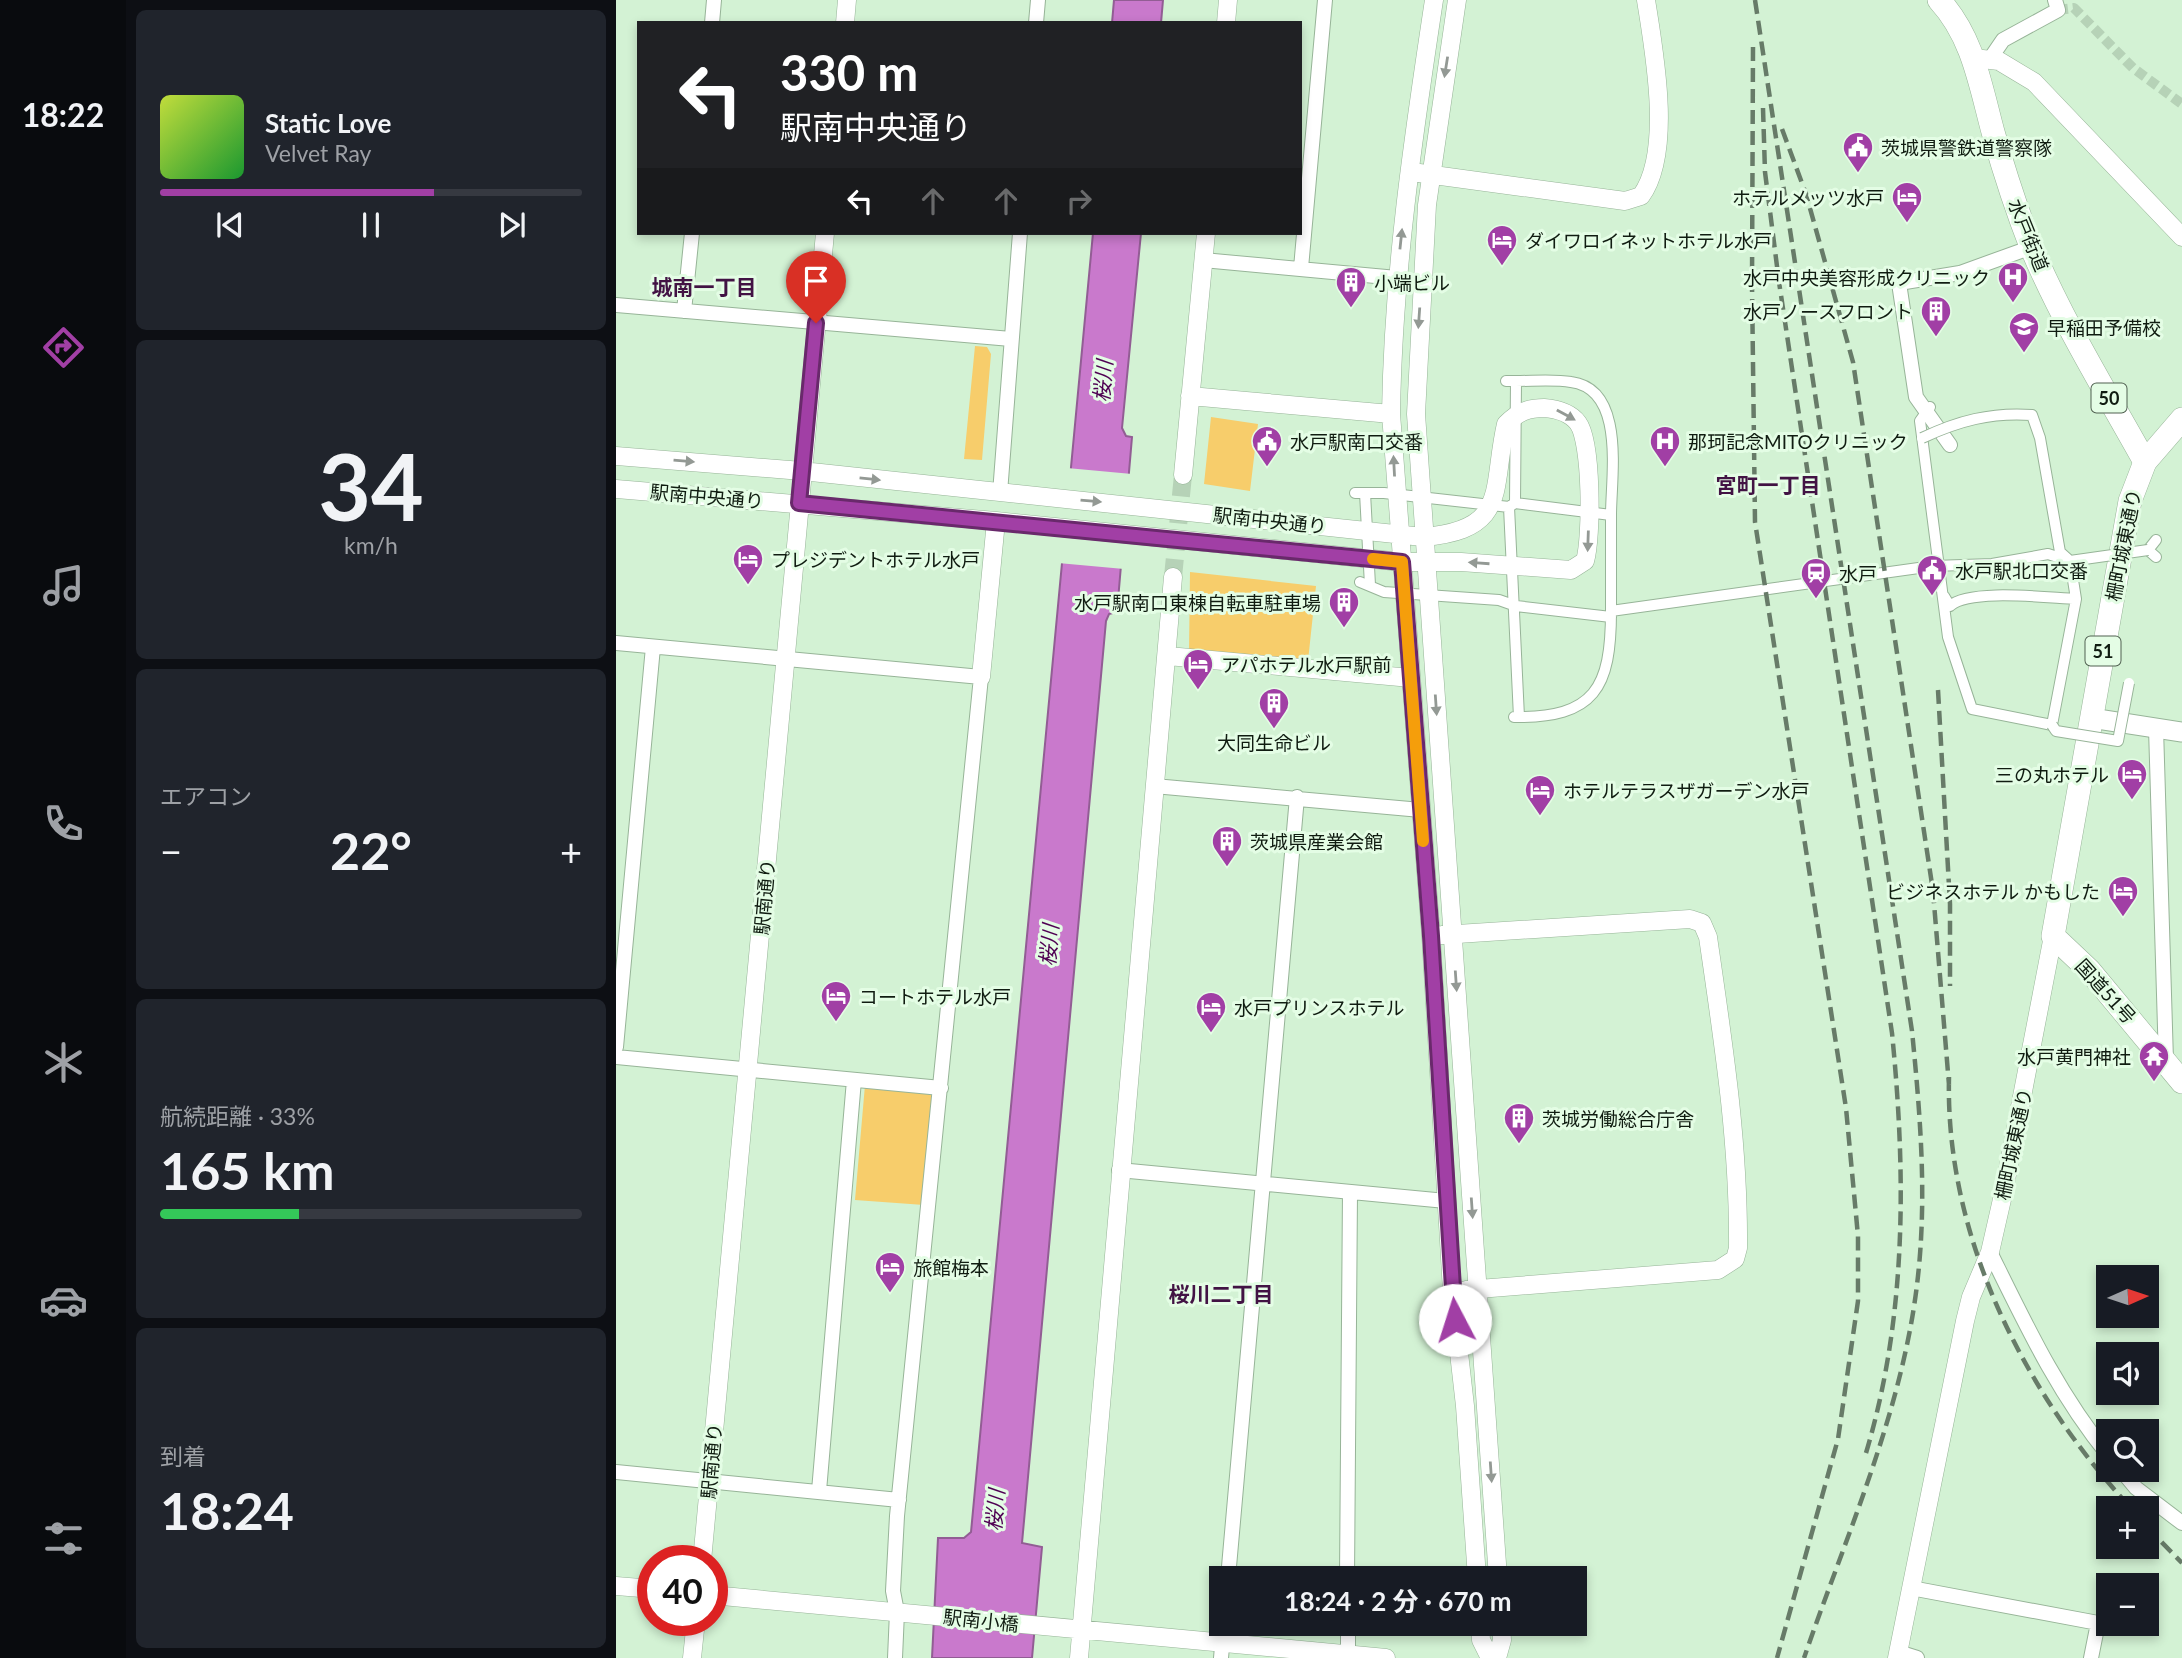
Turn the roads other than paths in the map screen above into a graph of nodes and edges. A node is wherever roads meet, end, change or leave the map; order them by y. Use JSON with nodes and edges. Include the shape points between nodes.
{"nodes":[{"id":1,"x":714,"y":0,"type":"edge"},
{"id":2,"x":848,"y":0,"type":"edge"},
{"id":3,"x":1038,"y":0,"type":"edge"},
{"id":4,"x":1228,"y":0,"type":"edge"},
{"id":5,"x":1325,"y":0,"type":"edge"},
{"id":6,"x":1434,"y":0,"type":"edge"},
{"id":7,"x":1457,"y":0,"type":"edge"},
{"id":8,"x":1646,"y":0,"type":"edge"},
{"id":9,"x":1939,"y":0,"type":"edge"},
{"id":10,"x":2055,"y":0,"type":"edge"},
{"id":11,"x":712,"y":21,"type":"edge"},
{"id":12,"x":845,"y":21,"type":"edge"},
{"id":13,"x":1036,"y":21,"type":"edge"},
{"id":14,"x":1226,"y":21,"type":"edge"},
{"id":15,"x":1982,"y":59,"type":"junction"},
{"id":16,"x":1408,"y":171,"type":"junction"},
{"id":17,"x":1430,"y":174,"type":"junction"},
{"id":18,"x":692,"y":235,"type":"edge"},
{"id":19,"x":825,"y":235,"type":"edge"},
{"id":20,"x":1020,"y":235,"type":"edge"},
{"id":21,"x":1206,"y":235,"type":"edge"},
{"id":22,"x":2182,"y":237,"type":"edge"},
{"id":23,"x":2032,"y":247,"type":"junction"},
{"id":24,"x":1203,"y":260,"type":"junction"},
{"id":25,"x":1301,"y":268,"type":"junction"},
{"id":26,"x":1397,"y":278,"type":"junction"},
{"id":27,"x":616,"y":305,"type":"edge"},
{"id":28,"x":684,"y":311,"type":"junction"},
{"id":29,"x":816,"y":323,"type":"junction"},
{"id":30,"x":1011,"y":339,"type":"junction"},
{"id":31,"x":1191,"y":396,"type":"junction"},
{"id":32,"x":1930,"y":407,"type":"dead end"},
{"id":33,"x":1391,"y":414,"type":"junction"},
{"id":34,"x":2182,"y":419,"type":"edge"},
{"id":35,"x":1922,"y":438,"type":"junction"},
{"id":36,"x":1950,"y":445,"type":"dead end"},
{"id":37,"x":616,"y":456,"type":"edge"},
{"id":38,"x":2145,"y":462,"type":"junction"},
{"id":39,"x":802,"y":471,"type":"junction"},
{"id":40,"x":1183,"y":475,"type":"tunnel mouth"},
{"id":41,"x":616,"y":489,"type":"edge"},
{"id":42,"x":1000,"y":493,"type":"junction"},
{"id":43,"x":799,"y":503,"type":"junction"},
{"id":44,"x":1512,"y":505,"type":"junction"},
{"id":45,"x":1611,"y":516,"type":"junction"},
{"id":46,"x":996,"y":522,"type":"junction"},
{"id":47,"x":1398,"y":534,"type":"junction"},
{"id":48,"x":1423,"y":537,"type":"junction"},
{"id":49,"x":2156,"y":540,"type":"dead end"},
{"id":50,"x":1425,"y":561,"type":"junction"},
{"id":51,"x":2070,"y":561,"type":"junction"},
{"id":52,"x":1402,"y":562,"type":"junction"},
{"id":53,"x":1936,"y":566,"type":"junction"},
{"id":54,"x":1173,"y":577,"type":"tunnel mouth"},
{"id":55,"x":1943,"y":594,"type":"junction"},
{"id":56,"x":2076,"y":599,"type":"junction"},
{"id":57,"x":1516,"y":606,"type":"junction"},
{"id":58,"x":1611,"y":614,"type":"junction"},
{"id":59,"x":616,"y":643,"type":"edge"},
{"id":60,"x":653,"y":647,"type":"junction"},
{"id":61,"x":1168,"y":656,"type":"junction"},
{"id":62,"x":786,"y":659,"type":"junction"},
{"id":63,"x":981,"y":677,"type":"junction"},
{"id":64,"x":1411,"y":678,"type":"junction"},
{"id":65,"x":2129,"y":683,"type":"dead end"},
{"id":66,"x":2091,"y":718,"type":"junction"},
{"id":67,"x":2052,"y":725,"type":"junction"},
{"id":68,"x":2156,"y":727,"type":"junction"},
{"id":69,"x":2182,"y":732,"type":"edge"},
{"id":70,"x":1154,"y":786,"type":"junction"},
{"id":71,"x":1297,"y":797,"type":"junction"},
{"id":72,"x":1421,"y":810,"type":"junction"},
{"id":73,"x":1453,"y":935,"type":"junction"},
{"id":74,"x":1431,"y":936,"type":"junction"},
{"id":75,"x":2053,"y":936,"type":"junction"},
{"id":76,"x":616,"y":1047,"type":"edge"},
{"id":77,"x":616,"y":1057,"type":"edge"},
{"id":78,"x":2166,"y":1061,"type":"junction"},
{"id":79,"x":747,"y":1070,"type":"junction"},
{"id":80,"x":855,"y":1080,"type":"junction"},
{"id":81,"x":2182,"y":1082,"type":"edge"},
{"id":82,"x":941,"y":1088,"type":"junction"},
{"id":83,"x":1119,"y":1170,"type":"junction"},
{"id":84,"x":1263,"y":1184,"type":"junction"},
{"id":85,"x":1350,"y":1192,"type":"junction"},
{"id":86,"x":1446,"y":1201,"type":"junction"},
{"id":87,"x":1990,"y":1252,"type":"junction"},
{"id":88,"x":1478,"y":1290,"type":"junction"},
{"id":89,"x":1452,"y":1291,"type":"junction"},
{"id":90,"x":2096,"y":1440,"type":"edge"},
{"id":91,"x":616,"y":1472,"type":"edge"},
{"id":92,"x":709,"y":1482,"type":"junction"},
{"id":93,"x":2131,"y":1482,"type":"edge"},
{"id":94,"x":819,"y":1492,"type":"junction"},
{"id":95,"x":899,"y":1500,"type":"junction"},
{"id":96,"x":2182,"y":1523,"type":"edge"},
{"id":97,"x":703,"y":1545,"type":"edge"},
{"id":98,"x":1229,"y":1566,"type":"edge"},
{"id":99,"x":1348,"y":1566,"type":"edge"},
{"id":100,"x":1476,"y":1566,"type":"edge"},
{"id":101,"x":1497,"y":1566,"type":"edge"},
{"id":102,"x":616,"y":1586,"type":"edge"},
{"id":103,"x":637,"y":1588,"type":"edge"},
{"id":104,"x":1911,"y":1588,"type":"junction"},
{"id":105,"x":728,"y":1596,"type":"edge"},
{"id":106,"x":897,"y":1612,"type":"junction"},
{"id":107,"x":1081,"y":1630,"type":"junction"},
{"id":108,"x":694,"y":1636,"type":"edge"},
{"id":109,"x":1348,"y":1636,"type":"edge"},
{"id":110,"x":1481,"y":1636,"type":"edge"},
{"id":111,"x":1502,"y":1636,"type":"edge"},
{"id":112,"x":1222,"y":1650,"type":"edge"},
{"id":113,"x":1348,"y":1654,"type":"junction"},
{"id":114,"x":1897,"y":1655,"type":"edge"},
{"id":115,"x":692,"y":1658,"type":"edge"},
{"id":116,"x":895,"y":1658,"type":"edge"},
{"id":117,"x":1079,"y":1658,"type":"edge"},
{"id":118,"x":1386,"y":1658,"type":"edge"},
{"id":119,"x":1490,"y":1658,"type":"edge"},
{"id":120,"x":1497,"y":1658,"type":"edge"},
{"id":121,"x":1917,"y":1658,"type":"edge"},
{"id":122,"x":2091,"y":1658,"type":"edge"}],
"edges":[{"from":1,"to":11,"type":"street"},
{"from":2,"to":12,"type":"street"},
{"from":3,"to":13,"type":"street"},
{"from":4,"to":14,"type":"street"},
{"from":5,"to":25,"type":"street"},
{"from":6,"to":16,"type":"street"},
{"from":7,"to":17,"type":"street","one_way":true},
{"from":8,"to":17,"type":"street","via":[[1660,106],[1652,164],[1641,196],[1625,201]]},
{"from":9,"to":15,"type":"main road","name":"水戸街道","number":"50"},
{"from":10,"to":15,"type":"street","via":[[2058,10],[2003,40]]},
{"from":15,"to":22,"type":"street","via":[[2012,66],[2035,82]]},
{"from":15,"to":23,"type":"main road","name":"水戸街道","number":"50","via":[[2004,169]]},
{"from":16,"to":17,"type":"street"},
{"from":26,"to":16,"type":"street","one_way":true},
{"from":17,"to":48,"type":"street","one_way":true,"via":[[1416,383]]},
{"from":18,"to":28,"type":"street"},
{"from":19,"to":29,"type":"street","name":"駅南通り"},
{"from":20,"to":30,"type":"street"},
{"from":21,"to":24,"type":"street"},
{"from":23,"to":36,"type":"street","via":[[1960,273],[1899,284],[1916,397]]},
{"from":23,"to":38,"type":"main road","name":"水戸街道","number":"50"},
{"from":24,"to":25,"type":"street"},
{"from":24,"to":31,"type":"street"},
{"from":25,"to":26,"type":"street"},
{"from":26,"to":33,"type":"street"},
{"from":27,"to":28,"type":"street"},
{"from":28,"to":29,"type":"street"},
{"from":29,"to":30,"type":"street"},
{"from":29,"to":39,"type":"street","name":"駅南通り"},
{"from":30,"to":42,"type":"street"},
{"from":31,"to":33,"type":"street"},
{"from":31,"to":40,"type":"street"},
{"from":32,"to":35,"type":"street","via":[[1920,421]]},
{"from":47,"to":33,"type":"street","one_way":true},
{"from":34,"to":38,"type":"main road","name":"柵町城東通り"},
{"from":35,"to":51,"type":"street","bridge":true,"via":[[1995,411],[2032,415],[2060,552]]},
{"from":35,"to":53,"type":"street"},
{"from":37,"to":39,"type":"street","name":"駅南中央通り","one_way":true},
{"from":38,"to":66,"type":"main road","name":"柵町城東通り","number":"51","via":[[2130,501]]},
{"from":39,"to":42,"type":"street","name":"駅南中央通り","one_way":true},
{"from":39,"to":43,"type":"street","name":"駅南通り"},
{"from":41,"to":43,"type":"street","name":"駅南中央通り"},
{"from":42,"to":47,"type":"street","name":"駅南中央通り","one_way":true},
{"from":43,"to":46,"type":"street","name":"駅南中央通り"},
{"from":43,"to":62,"type":"street","name":"駅南通り"},
{"from":44,"to":45,"type":"street"},
{"from":44,"to":45,"type":"street","via":[[1511,381],[1573,382],[1594,391],[1605,405],[1612,427]]},
{"from":44,"to":57,"type":"street","via":[[1511,595]]},
{"from":44,"to":57,"type":"street","via":[[1360,493],[1365,584],[1384,592],[1499,600]]},
{"from":45,"to":58,"type":"street"},
{"from":46,"to":52,"type":"street","name":"駅南中央通り"},
{"from":46,"to":63,"type":"street"},
{"from":47,"to":48,"type":"street","name":"駅南中央通り"},
{"from":47,"to":52,"type":"street"},
{"from":48,"to":50,"type":"street"},
{"from":48,"to":50,"type":"street","name":"駅南中央通り","one_way":true,"via":[[1460,531],[1481,518],[1498,487],[1503,437],[1513,417],[1527,409],[1552,409],[1563,411],[1579,424],[1586,454],[1589,544],[1585,561],[1571,570]]},
{"from":49,"to":51,"type":"street","bridge":true,"via":[[2152,553]]},
{"from":50,"to":52,"type":"street","name":"駅南中央通り"},
{"from":50,"to":73,"type":"street","one_way":true},
{"from":51,"to":53,"type":"street","bridge":true,"via":[[2049,554],[1992,564]]},
{"from":51,"to":56,"type":"street"},
{"from":52,"to":64,"type":"street"},
{"from":53,"to":55,"type":"street"},
{"from":53,"to":58,"type":"street"},
{"from":54,"to":61,"type":"street"},
{"from":55,"to":56,"type":"street","via":[[1950,606],[1956,600],[1997,596]]},
{"from":55,"to":67,"type":"street","via":[[1948,637],[1972,709]]},
{"from":56,"to":67,"type":"street"},
{"from":57,"to":58,"type":"street"},
{"from":57,"to":58,"type":"street","via":[[1516,717],[1568,712],[1594,692],[1610,654]]},
{"from":59,"to":60,"type":"street"},
{"from":60,"to":62,"type":"street"},
{"from":60,"to":76,"type":"street"},
{"from":61,"to":64,"type":"street"},
{"from":61,"to":70,"type":"street"},
{"from":62,"to":63,"type":"street"},
{"from":62,"to":79,"type":"street","name":"駅南通り"},
{"from":63,"to":82,"type":"street"},
{"from":64,"to":72,"type":"street"},
{"from":65,"to":67,"type":"street","bridge":true,"via":[[2118,741],[2067,737]]},
{"from":66,"to":68,"type":"main road"},
{"from":66,"to":75,"type":"main road","name":"柵町城東通り","number":"51"},
{"from":68,"to":69,"type":"main road"},
{"from":68,"to":78,"type":"street"},
{"from":70,"to":71,"type":"street"},
{"from":70,"to":83,"type":"street"},
{"from":71,"to":72,"type":"street"},
{"from":71,"to":84,"type":"street"},
{"from":72,"to":74,"type":"street"},
{"from":73,"to":74,"type":"street"},
{"from":73,"to":88,"type":"street","one_way":true},
{"from":73,"to":88,"type":"street","via":[[1690,919],[1702,923],[1708,937],[1731,1093],[1738,1171],[1738,1248],[1735,1259],[1718,1270]]},
{"from":74,"to":86,"type":"street"},
{"from":75,"to":78,"type":"main road","name":"国道51号","via":[[2090,970]]},
{"from":75,"to":87,"type":"street","name":"柵町城東通り"},
{"from":77,"to":79,"type":"street"},
{"from":78,"to":81,"type":"main road","name":"国道51号"},
{"from":79,"to":80,"type":"street"},
{"from":79,"to":92,"type":"street","name":"駅南通り"},
{"from":80,"to":82,"type":"street"},
{"from":80,"to":94,"type":"street"},
{"from":82,"to":95,"type":"street"},
{"from":83,"to":84,"type":"street"},
{"from":83,"to":107,"type":"street"},
{"from":84,"to":85,"type":"street"},
{"from":84,"to":98,"type":"street"},
{"from":85,"to":86,"type":"street"},
{"from":85,"to":99,"type":"street"},
{"from":86,"to":89,"type":"street"},
{"from":87,"to":90,"type":"street","via":[[2044,1361]]},
{"from":87,"to":104,"type":"street","name":"柵町城東通り","via":[[1970,1297]]},
{"from":88,"to":89,"type":"street"},
{"from":88,"to":101,"type":"street","one_way":true},
{"from":89,"to":100,"type":"street"},
{"from":91,"to":92,"type":"street"},
{"from":92,"to":94,"type":"street"},
{"from":92,"to":97,"type":"street","name":"駅南通り"},
{"from":93,"to":96,"type":"street"},
{"from":94,"to":95,"type":"street"},
{"from":95,"to":106,"type":"street","via":[[893,1591]]},
{"from":102,"to":103,"type":"street"},
{"from":104,"to":114,"type":"street","name":"柵町城東通り"},
{"from":104,"to":122,"type":"street","via":[[2098,1623]]},
{"from":105,"to":106,"type":"street","name":"駅南小橋"},
{"from":106,"to":107,"type":"street","name":"駅南小橋"},
{"from":106,"to":116,"type":"street"},
{"from":107,"to":112,"type":"street","name":"駅南小橋"},
{"from":107,"to":117,"type":"street"},
{"from":108,"to":115,"type":"street"},
{"from":109,"to":113,"type":"street"},
{"from":110,"to":119,"type":"street"},
{"from":111,"to":120,"type":"street"},
{"from":112,"to":113,"type":"street","name":"駅南小橋"},
{"from":113,"to":118,"type":"street","name":"駅南小橋"},
{"from":114,"to":121,"type":"street"}]}
